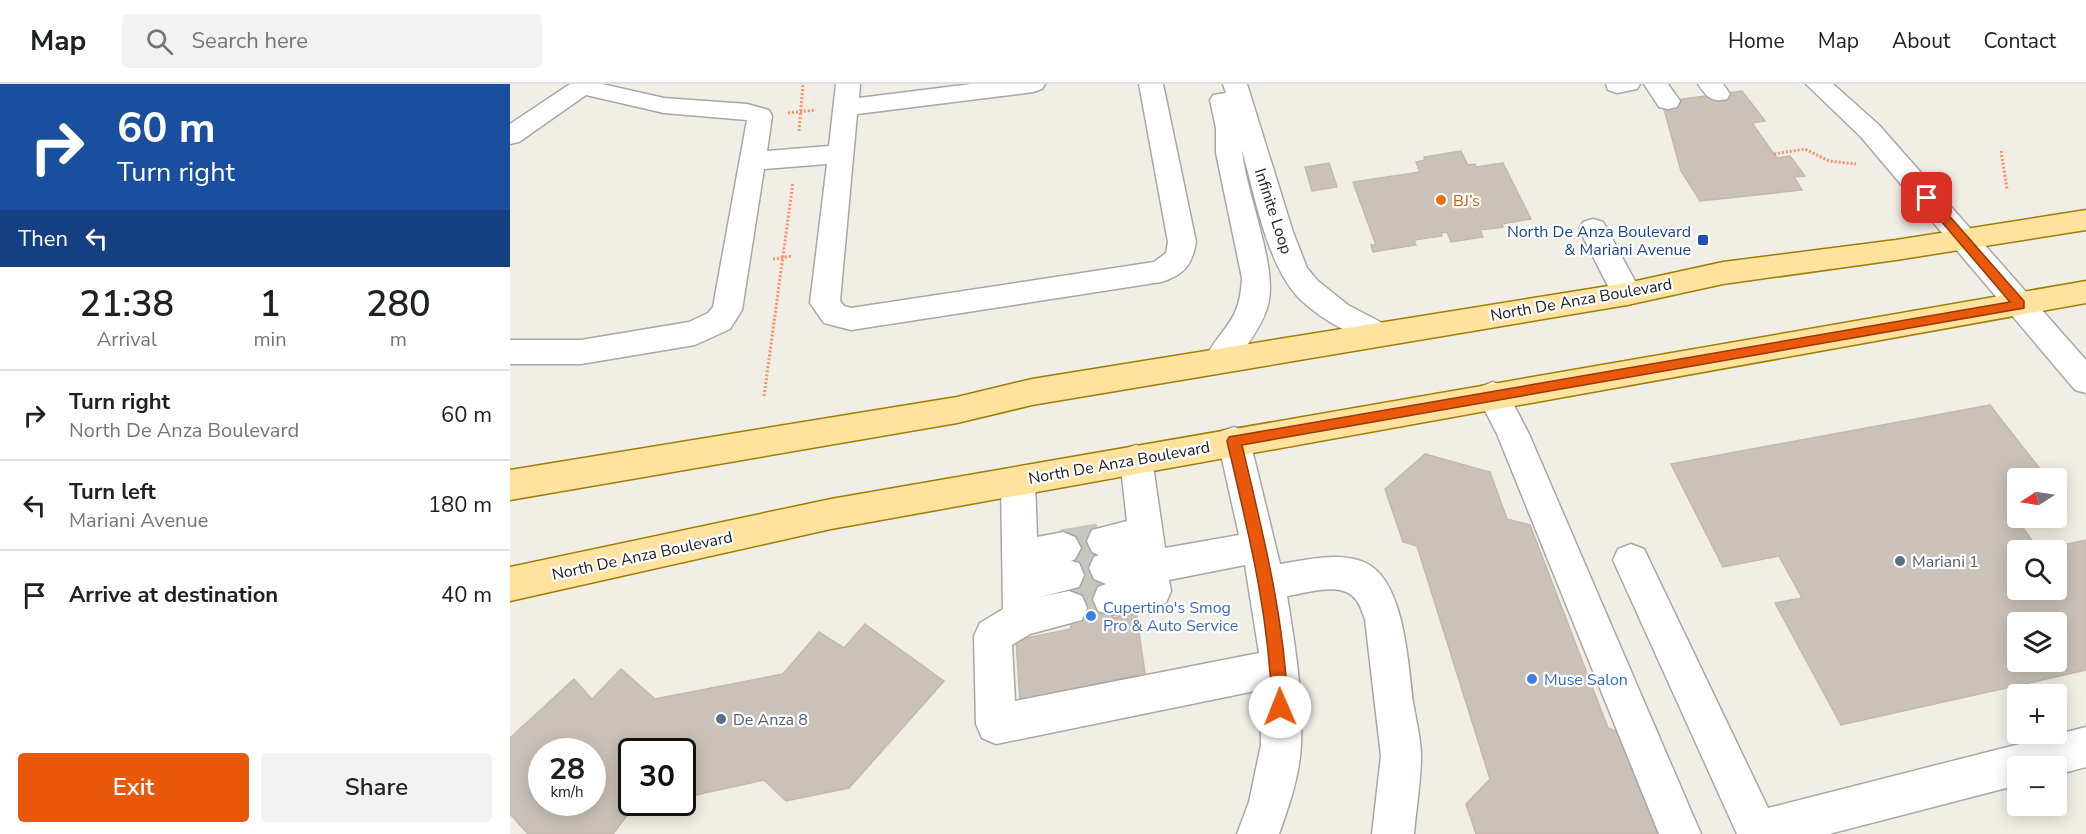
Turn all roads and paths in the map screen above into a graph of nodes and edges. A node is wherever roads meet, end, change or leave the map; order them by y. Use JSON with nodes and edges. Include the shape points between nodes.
{"nodes":[{"id":1,"x":803,"y":84,"type":"edge"},
{"id":2,"x":1033,"y":84,"type":"edge"},
{"id":3,"x":1151,"y":84,"type":"edge"},
{"id":4,"x":1218,"y":84,"type":"edge"},
{"id":5,"x":1235,"y":84,"type":"edge"},
{"id":6,"x":1818,"y":84,"type":"edge"},
{"id":7,"x":584,"y":85,"type":"edge"},
{"id":8,"x":847,"y":95,"type":"edge"},
{"id":9,"x":801,"y":112,"type":"junction"},
{"id":10,"x":760,"y":116,"type":"junction"},
{"id":11,"x":515,"y":127,"type":"edge"},
{"id":12,"x":799,"y":138,"type":"dead end"},
{"id":13,"x":2001,"y":151,"type":"dead end"},
{"id":14,"x":840,"y":154,"type":"junction"},
{"id":15,"x":1774,"y":154,"type":"dead end"},
{"id":16,"x":752,"y":161,"type":"junction"},
{"id":17,"x":1856,"y":164,"type":"dead end"},
{"id":18,"x":794,"y":181,"type":"dead end"},
{"id":19,"x":2007,"y":189,"type":"dead end"},
{"id":20,"x":2086,"y":220,"type":"edge"},
{"id":21,"x":1593,"y":229,"type":"dead end"},
{"id":22,"x":1962,"y":238,"type":"junction"},
{"id":23,"x":793,"y":256,"type":"dead end"},
{"id":24,"x":783,"y":258,"type":"junction"},
{"id":25,"x":773,"y":259,"type":"dead end"},
{"id":26,"x":2086,"y":292,"type":"edge"},
{"id":27,"x":1627,"y":294,"type":"junction"},
{"id":28,"x":2020,"y":304,"type":"junction"},
{"id":29,"x":1377,"y":334,"type":"junction"},
{"id":30,"x":510,"y":352,"type":"edge"},
{"id":31,"x":1219,"y":360,"type":"junction"},
{"id":32,"x":2086,"y":381,"type":"edge"},
{"id":33,"x":1493,"y":395,"type":"junction"},
{"id":34,"x":764,"y":396,"type":"dead end"},
{"id":35,"x":1234,"y":441,"type":"junction"},
{"id":36,"x":1136,"y":459,"type":"junction"},
{"id":37,"x":1018,"y":481,"type":"junction"},
{"id":38,"x":510,"y":485,"type":"edge"},
{"id":39,"x":1258,"y":547,"type":"junction"},
{"id":40,"x":1148,"y":553,"type":"junction"},
{"id":41,"x":1631,"y":560,"type":"dead end"},
{"id":42,"x":1267,"y":582,"type":"junction"},
{"id":43,"x":510,"y":584,"type":"edge"},
{"id":44,"x":1020,"y":586,"type":"junction"},
{"id":45,"x":1279,"y":668,"type":"junction"},
{"id":46,"x":2086,"y":747,"type":"edge"},
{"id":47,"x":1757,"y":833,"type":"edge"},
{"id":48,"x":1258,"y":834,"type":"edge"},
{"id":49,"x":1393,"y":834,"type":"edge"},
{"id":50,"x":1680,"y":834,"type":"edge"}],
"edges":[{"from":1,"to":9,"type":"path"},
{"from":2,"to":8,"type":"street"},
{"from":3,"to":14,"type":"street","via":[[1182,242],[1179,258],[1161,271],[850,319],[834,315],[825,303]]},
{"from":4,"to":31,"type":"street","name":"Infinite Loop","via":[[1257,284],[1256,303],[1249,318]]},
{"from":5,"to":29,"type":"street","name":"Infinite Loop","via":[[1279,232],[1295,272],[1308,289],[1338,313]]},
{"from":6,"to":22,"type":"street","via":[[1870,131]]},
{"from":7,"to":10,"type":"street","via":[[624,100]]},
{"from":7,"to":11,"type":"street"},
{"from":8,"to":9,"type":"path"},
{"from":8,"to":14,"type":"street"},
{"from":9,"to":10,"type":"path"},
{"from":9,"to":12,"type":"path"},
{"from":10,"to":16,"type":"street"},
{"from":13,"to":19,"type":"path"},
{"from":14,"to":16,"type":"street"},
{"from":15,"to":17,"type":"path","via":[[1805,149],[1835,163]]},
{"from":16,"to":30,"type":"street","via":[[726,310],[718,321],[695,333],[592,350]]},
{"from":18,"to":24,"type":"path"},
{"from":20,"to":22,"type":"main road","name":"North De Anza Boulevard"},
{"from":21,"to":27,"type":"street"},
{"from":22,"to":27,"type":"main road","name":"North De Anza Boulevard","via":[[1723,273]]},
{"from":22,"to":28,"type":"street"},
{"from":23,"to":24,"type":"path"},
{"from":24,"to":25,"type":"path"},
{"from":24,"to":34,"type":"path"},
{"from":26,"to":28,"type":"main road","name":"North De Anza Boulevard"},
{"from":27,"to":29,"type":"main road","name":"North De Anza Boulevard"},
{"from":28,"to":32,"type":"street"},
{"from":28,"to":33,"type":"main road","name":"North De Anza Boulevard"},
{"from":29,"to":31,"type":"main road","name":"North De Anza Boulevard"},
{"from":31,"to":38,"type":"main road","name":"North De Anza Boulevard","via":[[1032,392],[957,410]]},
{"from":33,"to":35,"type":"main road","name":"North De Anza Boulevard"},
{"from":33,"to":50,"type":"street","via":[[1513,434]]},
{"from":35,"to":36,"type":"main road","name":"North De Anza Boulevard"},
{"from":35,"to":39,"type":"street"},
{"from":36,"to":37,"type":"main road","name":"North De Anza Boulevard"},
{"from":36,"to":40,"type":"street"},
{"from":37,"to":43,"type":"main road","name":"North De Anza Boulevard","via":[[831,514]]},
{"from":37,"to":44,"type":"street"},
{"from":39,"to":40,"type":"street"},
{"from":39,"to":42,"type":"street"},
{"from":40,"to":40,"type":"street","via":[[1153,591],[1107,569]]},
{"from":41,"to":47,"type":"street"},
{"from":42,"to":45,"type":"street"},
{"from":42,"to":49,"type":"street","via":[[1332,573],[1356,576],[1371,590],[1383,619],[1401,756]]},
{"from":44,"to":44,"type":"street","via":[[1066,577]]},
{"from":44,"to":45,"type":"street","via":[[993,636],[996,724]]},
{"from":45,"to":48,"type":"street","via":[[1281,745],[1270,802]]},
{"from":46,"to":47,"type":"street"}]}
